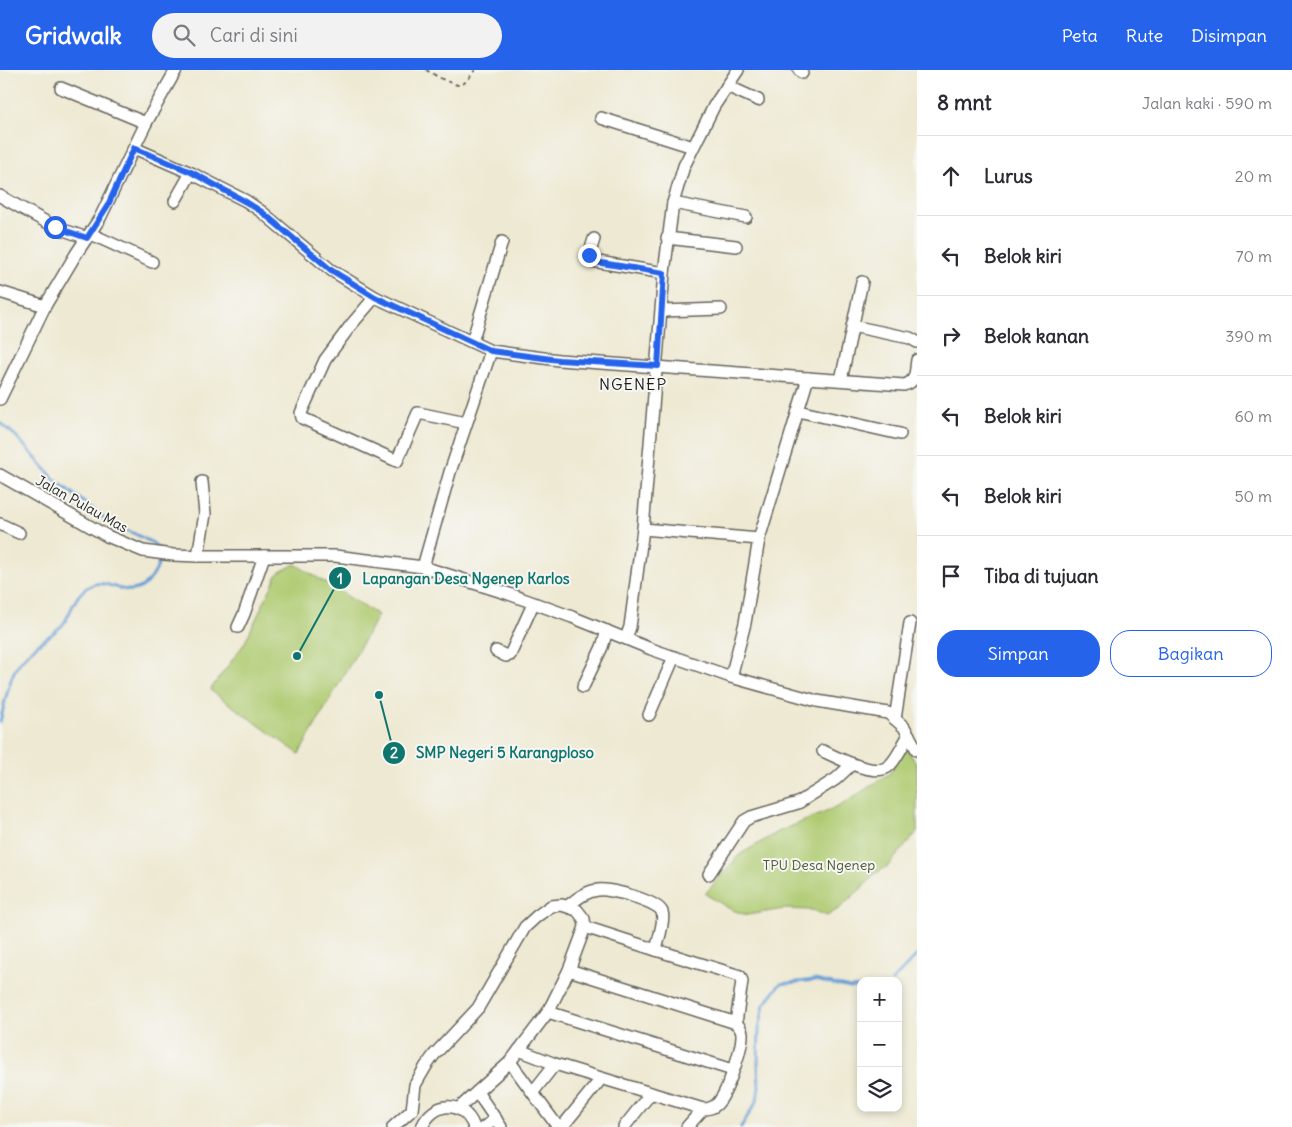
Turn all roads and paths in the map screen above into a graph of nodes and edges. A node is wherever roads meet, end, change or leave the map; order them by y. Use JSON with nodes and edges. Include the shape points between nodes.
{"nodes":[{"id":1,"x":176,"y":70,"type":"edge"},
{"id":2,"x":426,"y":70,"type":"edge"},
{"id":3,"x":475,"y":70,"type":"edge"},
{"id":4,"x":738,"y":70,"type":"edge"},
{"id":5,"x":726,"y":86,"type":"junction"},
{"id":6,"x":61,"y":88,"type":"dead end"},
{"id":7,"x":758,"y":100,"type":"dead end"},
{"id":8,"x":601,"y":118,"type":"dead end"},
{"id":9,"x":146,"y":122,"type":"junction"},
{"id":10,"x":134,"y":148,"type":"junction"},
{"id":11,"x":693,"y":148,"type":"junction"},
{"id":12,"x":191,"y":172,"type":"junction"},
{"id":13,"x":0,"y":196,"type":"edge"},
{"id":14,"x":174,"y":201,"type":"dead end"},
{"id":15,"x":672,"y":203,"type":"junction"},
{"id":16,"x":746,"y":217,"type":"dead end"},
{"id":17,"x":89,"y":236,"type":"junction"},
{"id":18,"x":668,"y":238,"type":"junction"},
{"id":19,"x":594,"y":239,"type":"dead end"},
{"id":20,"x":502,"y":242,"type":"dead end"},
{"id":21,"x":736,"y":246,"type":"dead end"},
{"id":22,"x":152,"y":262,"type":"dead end"},
{"id":23,"x":664,"y":273,"type":"junction"},
{"id":24,"x":862,"y":282,"type":"dead end"},
{"id":25,"x":0,"y":292,"type":"edge"},
{"id":26,"x":375,"y":297,"type":"junction"},
{"id":27,"x":45,"y":306,"type":"junction"},
{"id":28,"x":721,"y":309,"type":"dead end"},
{"id":29,"x":662,"y":311,"type":"junction"},
{"id":30,"x":852,"y":326,"type":"junction"},
{"id":31,"x":472,"y":342,"type":"junction"},
{"id":32,"x":917,"y":342,"type":"edge"},
{"id":33,"x":491,"y":351,"type":"junction"},
{"id":34,"x":917,"y":360,"type":"edge"},
{"id":35,"x":658,"y":366,"type":"junction"},
{"id":36,"x":808,"y":378,"type":"junction"},
{"id":37,"x":841,"y":380,"type":"junction"},
{"id":38,"x":0,"y":399,"type":"edge"},
{"id":39,"x":798,"y":411,"type":"junction"},
{"id":40,"x":466,"y":424,"type":"junction"},
{"id":41,"x":900,"y":434,"type":"dead end"},
{"id":42,"x":0,"y":475,"type":"edge"},
{"id":43,"x":202,"y":482,"type":"dead end"},
{"id":44,"x":0,"y":524,"type":"edge"},
{"id":45,"x":643,"y":529,"type":"junction"},
{"id":46,"x":19,"y":533,"type":"dead end"},
{"id":47,"x":759,"y":539,"type":"junction"},
{"id":48,"x":198,"y":556,"type":"junction"},
{"id":49,"x":264,"y":556,"type":"junction"},
{"id":50,"x":423,"y":567,"type":"junction"},
{"id":51,"x":533,"y":604,"type":"junction"},
{"id":52,"x":910,"y":623,"type":"dead end"},
{"id":53,"x":238,"y":627,"type":"dead end"},
{"id":54,"x":607,"y":631,"type":"junction"},
{"id":55,"x":626,"y":638,"type":"junction"},
{"id":56,"x":496,"y":651,"type":"dead end"},
{"id":57,"x":674,"y":657,"type":"junction"},
{"id":58,"x":732,"y":678,"type":"junction"},
{"id":59,"x":582,"y":687,"type":"dead end"},
{"id":60,"x":648,"y":714,"type":"dead end"},
{"id":61,"x":895,"y":719,"type":"junction"},
{"id":62,"x":909,"y":735,"type":"junction"},
{"id":63,"x":917,"y":750,"type":"edge"},
{"id":64,"x":823,"y":751,"type":"dead end"},
{"id":65,"x":852,"y":764,"type":"junction"},
{"id":66,"x":709,"y":874,"type":"dead end"},
{"id":67,"x":586,"y":893,"type":"junction"},
{"id":68,"x":568,"y":906,"type":"junction"},
{"id":69,"x":581,"y":914,"type":"junction"},
{"id":70,"x":585,"y":927,"type":"junction"},
{"id":71,"x":656,"y":950,"type":"junction"},
{"id":72,"x":569,"y":970,"type":"junction"},
{"id":73,"x":548,"y":1012,"type":"junction"},
{"id":74,"x":736,"y":1023,"type":"junction"},
{"id":75,"x":520,"y":1050,"type":"junction"},
{"id":76,"x":510,"y":1062,"type":"junction"},
{"id":77,"x":555,"y":1064,"type":"junction"},
{"id":78,"x":733,"y":1070,"type":"junction"},
{"id":79,"x":601,"y":1078,"type":"junction"},
{"id":80,"x":477,"y":1092,"type":"junction"},
{"id":81,"x":533,"y":1092,"type":"junction"},
{"id":82,"x":651,"y":1093,"type":"junction"},
{"id":83,"x":458,"y":1109,"type":"junction"},
{"id":84,"x":702,"y":1109,"type":"junction"},
{"id":85,"x":412,"y":1110,"type":"junction"},
{"id":86,"x":424,"y":1123,"type":"edge"},
{"id":87,"x":499,"y":1123,"type":"edge"},
{"id":88,"x":393,"y":1127,"type":"edge"},
{"id":89,"x":474,"y":1127,"type":"edge"},
{"id":90,"x":484,"y":1127,"type":"edge"},
{"id":91,"x":560,"y":1127,"type":"edge"},
{"id":92,"x":624,"y":1127,"type":"edge"},
{"id":93,"x":686,"y":1127,"type":"edge"}],
"edges":[{"from":1,"to":9,"type":"street"},
{"from":2,"to":3,"type":"path","via":[[460,85]]},
{"from":4,"to":5,"type":"street"},
{"from":5,"to":7,"type":"street"},
{"from":5,"to":11,"type":"street"},
{"from":6,"to":9,"type":"street"},
{"from":8,"to":11,"type":"street"},
{"from":9,"to":10,"type":"street"},
{"from":10,"to":12,"type":"street"},
{"from":10,"to":17,"type":"street","via":[[108,205]]},
{"from":11,"to":15,"type":"street"},
{"from":12,"to":14,"type":"street"},
{"from":12,"to":26,"type":"street","via":[[255,207],[331,270]]},
{"from":13,"to":17,"type":"street","via":[[55,227]]},
{"from":15,"to":16,"type":"street"},
{"from":15,"to":18,"type":"street"},
{"from":17,"to":22,"type":"street"},
{"from":17,"to":27,"type":"street"},
{"from":18,"to":21,"type":"street"},
{"from":18,"to":23,"type":"street"},
{"from":19,"to":23,"type":"street","via":[[589,255],[592,261]]},
{"from":20,"to":31,"type":"street"},
{"from":23,"to":29,"type":"street"},
{"from":24,"to":30,"type":"street"},
{"from":25,"to":27,"type":"street"},
{"from":26,"to":31,"type":"street"},
{"from":26,"to":40,"type":"street","via":[[325,360],[301,413],[302,418],[397,461],[418,414]]},
{"from":27,"to":38,"type":"street"},
{"from":28,"to":29,"type":"street"},
{"from":29,"to":35,"type":"street"},
{"from":30,"to":32,"type":"street","via":[[908,337]]},
{"from":30,"to":37,"type":"street"},
{"from":31,"to":33,"type":"street"},
{"from":33,"to":35,"type":"street","via":[[559,360]]},
{"from":33,"to":40,"type":"street"},
{"from":34,"to":37,"type":"street","via":[[914,380],[904,385]]},
{"from":35,"to":36,"type":"street"},
{"from":35,"to":45,"type":"street"},
{"from":36,"to":37,"type":"street"},
{"from":36,"to":39,"type":"street"},
{"from":39,"to":41,"type":"street"},
{"from":39,"to":47,"type":"street"},
{"from":40,"to":50,"type":"street"},
{"from":42,"to":48,"type":"street","name":"Jalan Pulau Mas","via":[[130,547],[152,553]]},
{"from":43,"to":48,"type":"street","via":[[205,514]]},
{"from":44,"to":46,"type":"street"},
{"from":45,"to":47,"type":"street"},
{"from":45,"to":55,"type":"street"},
{"from":47,"to":58,"type":"street"},
{"from":48,"to":49,"type":"street","name":"Jalan Pulau Mas"},
{"from":49,"to":50,"type":"street","name":"Jalan Pulau Mas","via":[[335,556]]},
{"from":49,"to":53,"type":"street"},
{"from":50,"to":51,"type":"street","name":"Jalan Pulau Mas"},
{"from":51,"to":54,"type":"street","name":"Jalan Pulau Mas"},
{"from":51,"to":56,"type":"street","via":[[510,655]]},
{"from":52,"to":61,"type":"street"},
{"from":54,"to":55,"type":"street","name":"Jalan Pulau Mas"},
{"from":54,"to":59,"type":"street"},
{"from":55,"to":57,"type":"street","name":"Jalan Pulau Mas"},
{"from":57,"to":58,"type":"street","name":"Jalan Pulau Mas"},
{"from":57,"to":60,"type":"street"},
{"from":58,"to":61,"type":"street","name":"Jalan Pulau Mas","via":[[817,701],[881,711]]},
{"from":61,"to":62,"type":"street"},
{"from":62,"to":63,"type":"street"},
{"from":62,"to":65,"type":"street","via":[[888,767],[882,770]]},
{"from":64,"to":65,"type":"street"},
{"from":65,"to":66,"type":"street","via":[[836,779],[793,805],[744,821]]},
{"from":67,"to":68,"type":"street"},
{"from":67,"to":69,"type":"street"},
{"from":67,"to":71,"type":"street","via":[[608,890],[656,904],[663,917]]},
{"from":68,"to":69,"type":"street"},
{"from":68,"to":85,"type":"street","via":[[551,906],[526,927],[478,1008],[426,1066],[415,1085]]},
{"from":69,"to":70,"type":"street"},
{"from":70,"to":71,"type":"street"},
{"from":70,"to":72,"type":"street"},
{"from":71,"to":74,"type":"street","via":[[740,976]]},
{"from":72,"to":73,"type":"street"},
{"from":72,"to":74,"type":"street"},
{"from":73,"to":75,"type":"street"},
{"from":73,"to":78,"type":"street"},
{"from":74,"to":78,"type":"street","via":[[742,1040]]},
{"from":75,"to":76,"type":"street"},
{"from":75,"to":77,"type":"street"},
{"from":76,"to":80,"type":"street"},
{"from":76,"to":81,"type":"street"},
{"from":77,"to":79,"type":"street"},
{"from":77,"to":81,"type":"street"},
{"from":78,"to":84,"type":"street","via":[[717,1104]]},
{"from":79,"to":82,"type":"street"},
{"from":79,"to":91,"type":"street"},
{"from":80,"to":83,"type":"street"},
{"from":80,"to":87,"type":"street"},
{"from":81,"to":91,"type":"street"},
{"from":82,"to":84,"type":"street"},
{"from":82,"to":92,"type":"street"},
{"from":83,"to":86,"type":"street","via":[[440,1108],[432,1112]]},
{"from":83,"to":89,"type":"street","via":[[470,1118]]},
{"from":84,"to":93,"type":"street"},
{"from":85,"to":86,"type":"street"},
{"from":85,"to":88,"type":"street"},
{"from":87,"to":90,"type":"street"}]}
